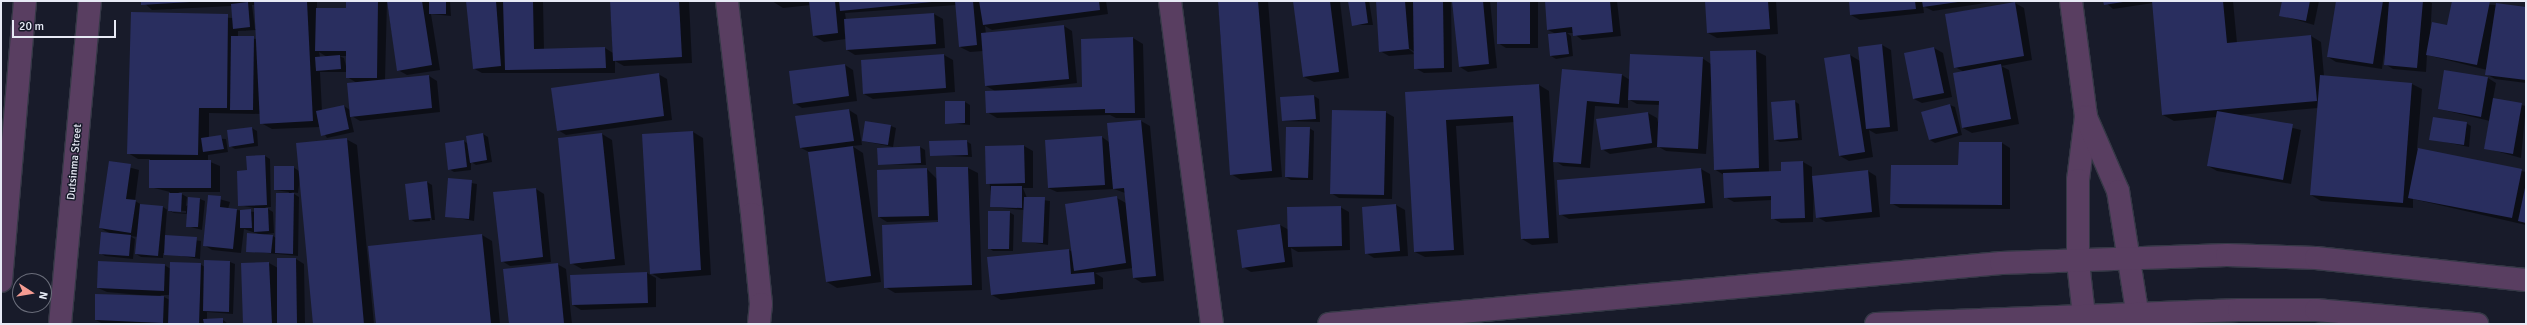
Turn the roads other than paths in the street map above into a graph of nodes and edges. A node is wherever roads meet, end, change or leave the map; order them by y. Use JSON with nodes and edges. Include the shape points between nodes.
{"nodes":[{"id":1,"x":25,"y":1,"type":"edge"},
{"id":2,"x":90,"y":1,"type":"edge"},
{"id":3,"x":727,"y":1,"type":"edge"},
{"id":4,"x":1170,"y":1,"type":"edge"},
{"id":5,"x":2071,"y":1,"type":"edge"},
{"id":6,"x":2086,"y":116,"type":"junction"},
{"id":7,"x":2132,"y":261,"type":"junction"},
{"id":8,"x":2078,"y":262,"type":"junction"},
{"id":9,"x":2526,"y":280,"type":"edge"},
{"id":10,"x":1,"y":281,"type":"edge"},
{"id":11,"x":2084,"y":320,"type":"edge"},
{"id":12,"x":2138,"y":320,"type":"edge"},
{"id":13,"x":60,"y":324,"type":"edge"},
{"id":14,"x":759,"y":324,"type":"edge"},
{"id":15,"x":1212,"y":324,"type":"edge"},
{"id":16,"x":1329,"y":324,"type":"edge"},
{"id":17,"x":1876,"y":324,"type":"edge"},
{"id":18,"x":2477,"y":324,"type":"edge"}],
"edges":[{"from":1,"to":10,"type":"street"},
{"from":2,"to":13,"type":"street","name":"Dutsinma Street"},
{"from":3,"to":14,"type":"street","via":[[752,214]]},
{"from":4,"to":15,"type":"street"},
{"from":5,"to":6,"type":"street"},
{"from":6,"to":7,"type":"street","via":[[2118,191]]},
{"from":6,"to":8,"type":"street","via":[[2078,180]]},
{"from":7,"to":8,"type":"street"},
{"from":7,"to":9,"type":"street","via":[[2227,256],[2316,258]]},
{"from":7,"to":12,"type":"street"},
{"from":8,"to":11,"type":"street"},
{"from":8,"to":16,"type":"street","via":[[1928,268]]},
{"from":11,"to":12,"type":"street"},
{"from":11,"to":17,"type":"street"},
{"from":12,"to":18,"type":"street","via":[[2316,310]]}]}
